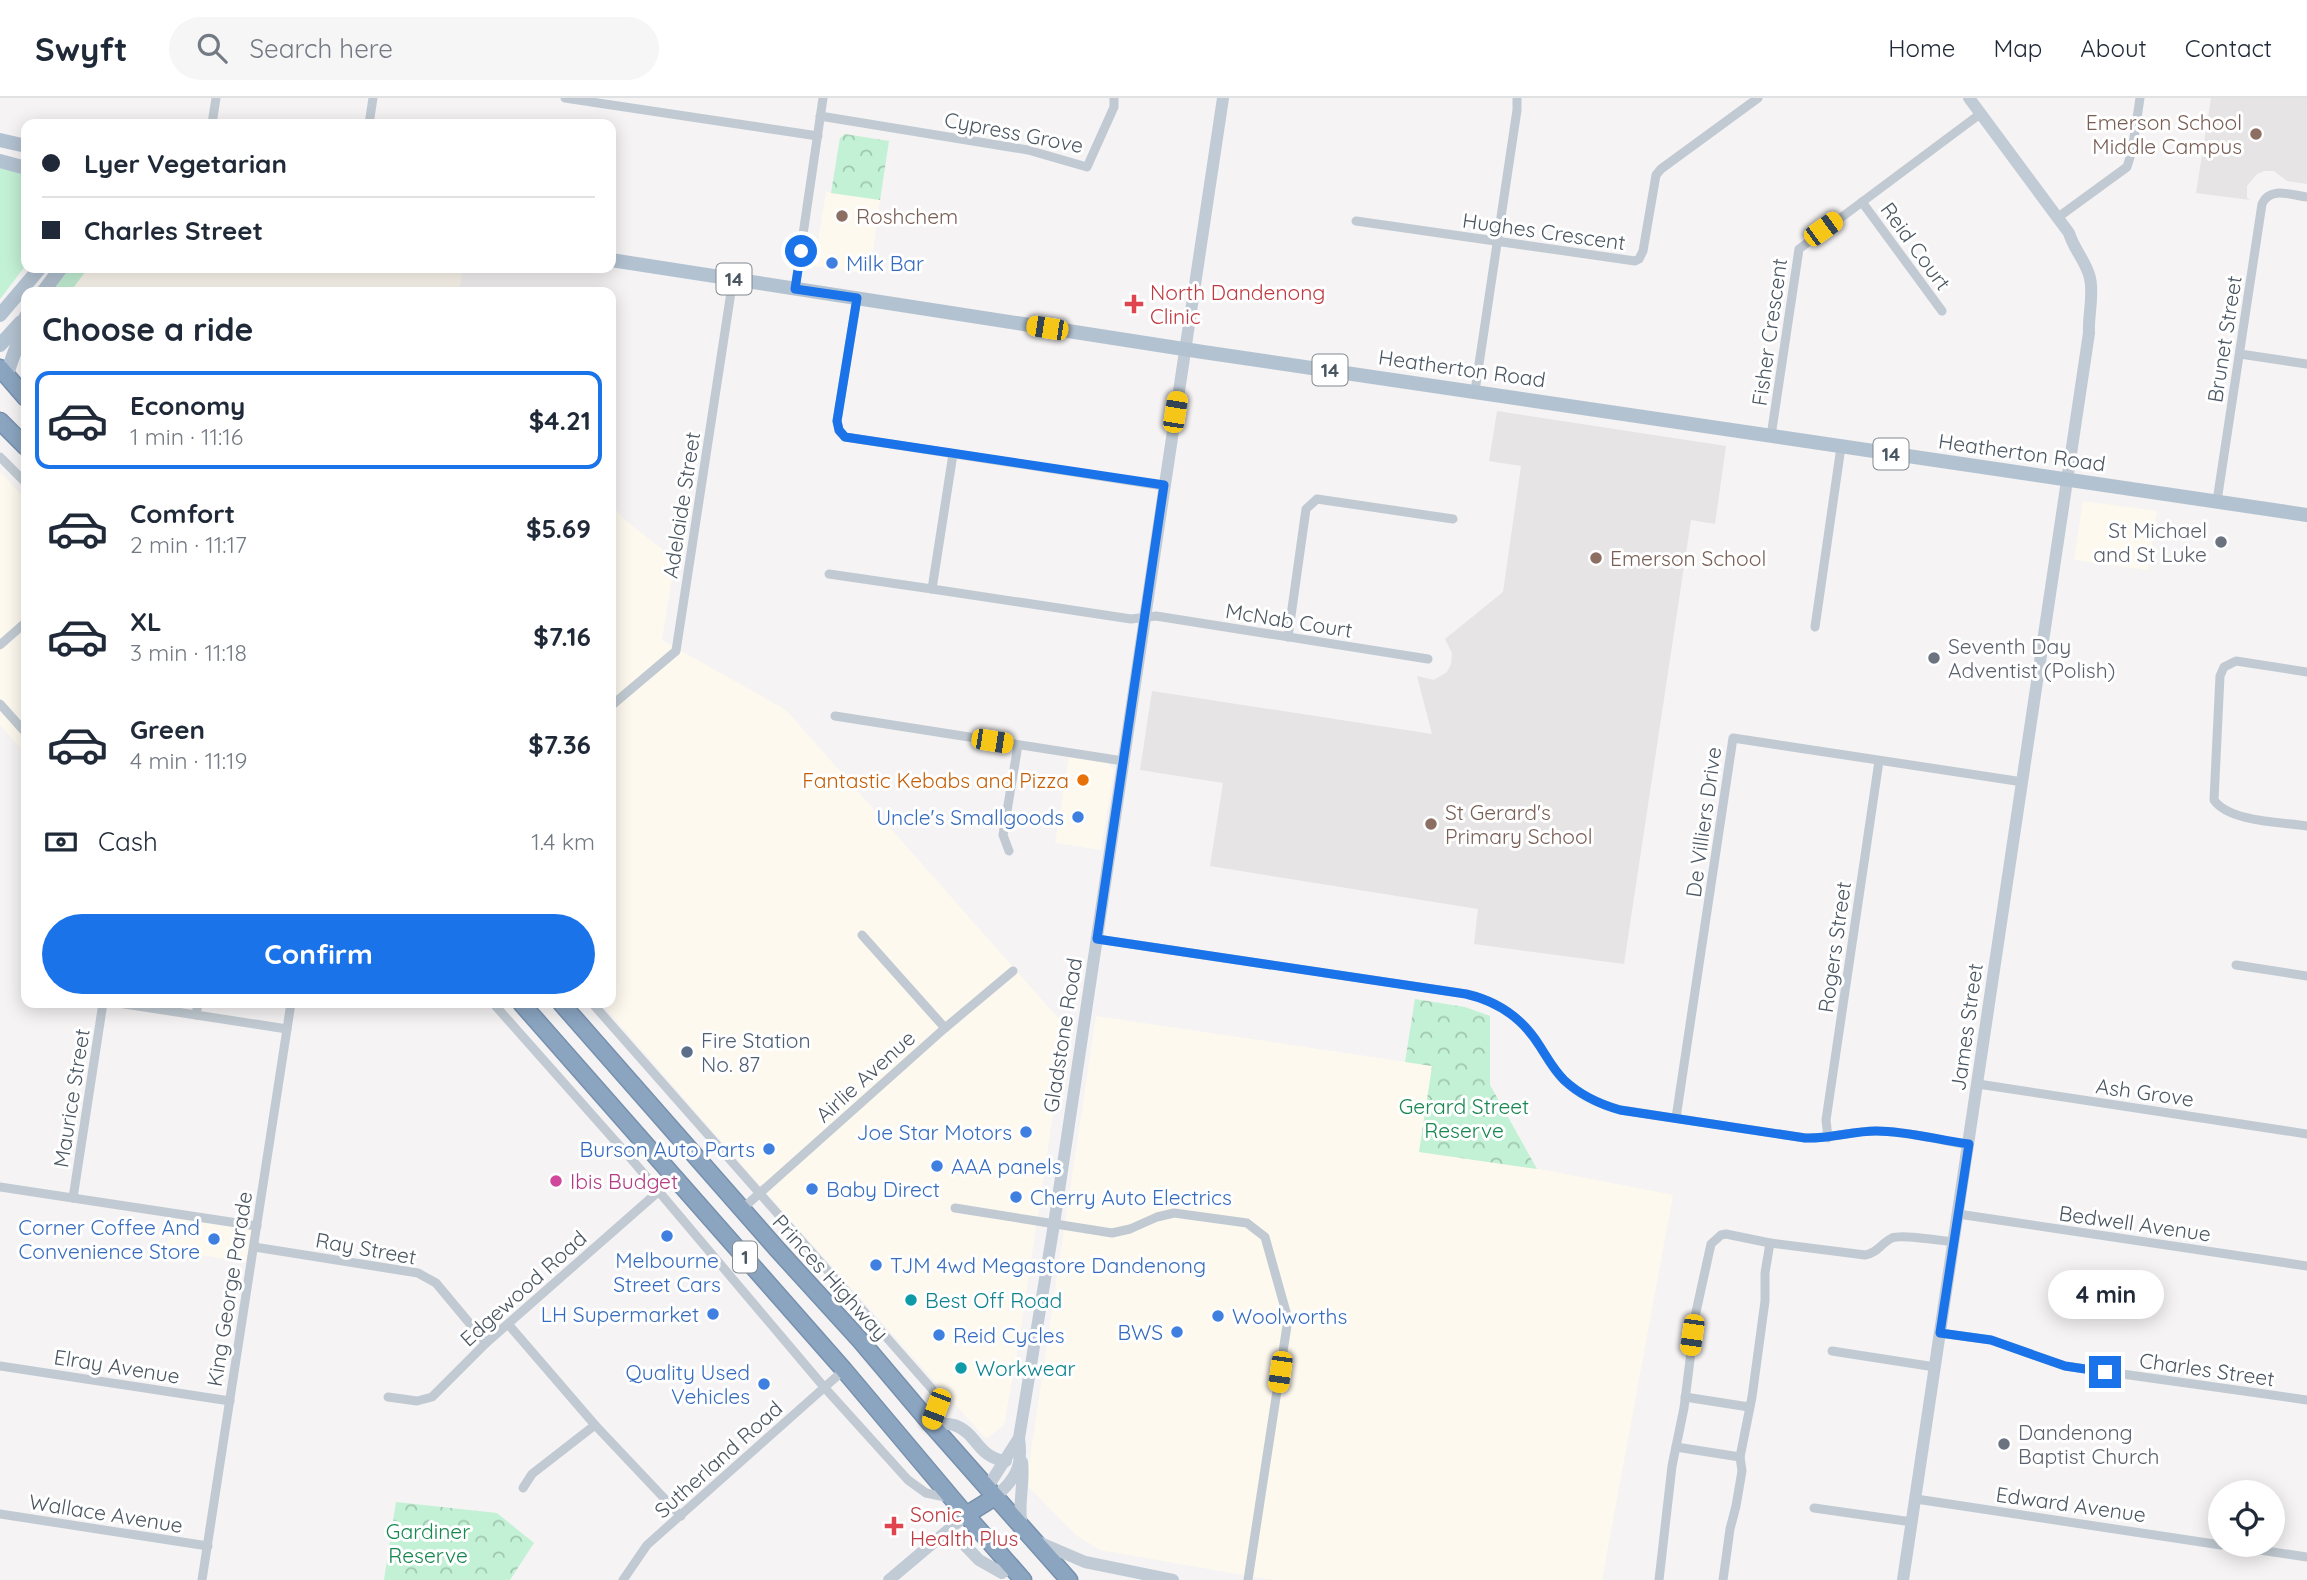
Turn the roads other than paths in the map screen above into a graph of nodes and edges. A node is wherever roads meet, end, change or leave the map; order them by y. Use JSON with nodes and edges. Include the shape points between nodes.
{"nodes":[{"id":1,"x":216,"y":98,"type":"edge"},
{"id":2,"x":373,"y":98,"type":"edge"},
{"id":3,"x":565,"y":98,"type":"edge"},
{"id":4,"x":823,"y":98,"type":"edge"},
{"id":5,"x":1114,"y":98,"type":"edge"},
{"id":6,"x":1223,"y":98,"type":"edge"},
{"id":7,"x":1517,"y":98,"type":"edge"},
{"id":8,"x":1758,"y":98,"type":"edge"},
{"id":9,"x":1969,"y":98,"type":"edge"},
{"id":10,"x":2140,"y":98,"type":"edge"},
{"id":11,"x":1980,"y":114,"type":"junction"},
{"id":12,"x":820,"y":116,"type":"junction"},
{"id":13,"x":213,"y":119,"type":"edge"},
{"id":14,"x":370,"y":119,"type":"edge"},
{"id":15,"x":818,"y":136,"type":"junction"},
{"id":16,"x":0,"y":140,"type":"edge"},
{"id":17,"x":21,"y":145,"type":"edge"},
{"id":18,"x":0,"y":161,"type":"edge"},
{"id":19,"x":21,"y":167,"type":"edge"},
{"id":20,"x":2307,"y":197,"type":"edge"},
{"id":21,"x":1862,"y":202,"type":"junction"},
{"id":22,"x":2057,"y":218,"type":"junction"},
{"id":23,"x":1356,"y":221,"type":"dead end"},
{"id":24,"x":1498,"y":242,"type":"junction"},
{"id":25,"x":616,"y":261,"type":"edge"},
{"id":26,"x":36,"y":273,"type":"edge"},
{"id":27,"x":733,"y":279,"type":"junction"},
{"id":28,"x":23,"y":287,"type":"edge"},
{"id":29,"x":795,"y":289,"type":"junction"},
{"id":30,"x":21,"y":290,"type":"edge"},
{"id":31,"x":857,"y":298,"type":"junction"},
{"id":32,"x":1942,"y":311,"type":"dead end"},
{"id":33,"x":0,"y":314,"type":"edge"},
{"id":34,"x":21,"y":322,"type":"edge"},
{"id":35,"x":21,"y":335,"type":"edge"},
{"id":36,"x":0,"y":345,"type":"edge"},
{"id":37,"x":1185,"y":349,"type":"junction"},
{"id":38,"x":2240,"y":354,"type":"junction"},
{"id":39,"x":2307,"y":364,"type":"edge"},
{"id":40,"x":3,"y":372,"type":"edge"},
{"id":41,"x":21,"y":390,"type":"edge"},
{"id":42,"x":1475,"y":391,"type":"junction"},
{"id":43,"x":0,"y":421,"type":"edge"},
{"id":44,"x":1771,"y":436,"type":"junction"},
{"id":45,"x":21,"y":442,"type":"edge"},
{"id":46,"x":1841,"y":447,"type":"junction"},
{"id":47,"x":953,"y":454,"type":"junction"},
{"id":48,"x":0,"y":457,"type":"edge"},
{"id":49,"x":21,"y":478,"type":"edge"},
{"id":50,"x":2068,"y":480,"type":"junction"},
{"id":51,"x":1164,"y":485,"type":"junction"},
{"id":52,"x":2217,"y":501,"type":"junction"},
{"id":53,"x":2307,"y":514,"type":"edge"},
{"id":54,"x":1453,"y":519,"type":"dead end"},
{"id":55,"x":830,"y":574,"type":"dead end"},
{"id":56,"x":932,"y":589,"type":"junction"},
{"id":57,"x":1146,"y":618,"type":"junction"},
{"id":58,"x":21,"y":626,"type":"edge"},
{"id":59,"x":1815,"y":626,"type":"dead end"},
{"id":60,"x":1288,"y":638,"type":"junction"},
{"id":61,"x":0,"y":645,"type":"edge"},
{"id":62,"x":1427,"y":659,"type":"dead end"},
{"id":63,"x":2307,"y":672,"type":"edge"},
{"id":64,"x":616,"y":702,"type":"edge"},
{"id":65,"x":0,"y":704,"type":"edge"},
{"id":66,"x":835,"y":716,"type":"dead end"},
{"id":67,"x":21,"y":727,"type":"edge"},
{"id":68,"x":1018,"y":745,"type":"junction"},
{"id":69,"x":1123,"y":761,"type":"junction"},
{"id":70,"x":1879,"y":761,"type":"junction"},
{"id":71,"x":2023,"y":782,"type":"junction"},
{"id":72,"x":2307,"y":826,"type":"edge"},
{"id":73,"x":1009,"y":851,"type":"dead end"},
{"id":74,"x":862,"y":935,"type":"dead end"},
{"id":75,"x":1097,"y":939,"type":"junction"},
{"id":76,"x":2236,"y":965,"type":"dead end"},
{"id":77,"x":1013,"y":971,"type":"dead end"},
{"id":78,"x":2307,"y":976,"type":"edge"},
{"id":79,"x":102,"y":1008,"type":"edge"},
{"id":80,"x":150,"y":1008,"type":"edge"},
{"id":81,"x":197,"y":1008,"type":"edge"},
{"id":82,"x":290,"y":1008,"type":"edge"},
{"id":83,"x":497,"y":1008,"type":"edge"},
{"id":84,"x":525,"y":1008,"type":"edge"},
{"id":85,"x":565,"y":1008,"type":"edge"},
{"id":86,"x":596,"y":1008,"type":"edge"},
{"id":87,"x":196,"y":1015,"type":"junction"},
{"id":88,"x":945,"y":1028,"type":"junction"},
{"id":89,"x":287,"y":1029,"type":"junction"},
{"id":90,"x":1978,"y":1084,"type":"junction"},
{"id":91,"x":580,"y":1101,"type":"junction"},
{"id":92,"x":608,"y":1101,"type":"junction"},
{"id":93,"x":1676,"y":1118,"type":"junction"},
{"id":94,"x":2307,"y":1134,"type":"edge"},
{"id":95,"x":1828,"y":1138,"type":"junction"},
{"id":96,"x":1969,"y":1144,"type":"junction"},
{"id":97,"x":675,"y":1177,"type":"junction"},
{"id":98,"x":0,"y":1187,"type":"edge"},
{"id":99,"x":658,"y":1191,"type":"junction"},
{"id":100,"x":761,"y":1193,"type":"junction"},
{"id":101,"x":73,"y":1198,"type":"junction"},
{"id":102,"x":955,"y":1208,"type":"dead end"},
{"id":103,"x":742,"y":1209,"type":"junction"},
{"id":104,"x":1958,"y":1214,"type":"junction"},
{"id":105,"x":1054,"y":1224,"type":"junction"},
{"id":106,"x":257,"y":1226,"type":"junction"},
{"id":107,"x":1954,"y":1242,"type":"junction"},
{"id":108,"x":1770,"y":1243,"type":"junction"},
{"id":109,"x":254,"y":1247,"type":"junction"},
{"id":110,"x":2307,"y":1266,"type":"edge"},
{"id":111,"x":508,"y":1324,"type":"junction"},
{"id":112,"x":1940,"y":1333,"type":"junction"},
{"id":113,"x":486,"y":1343,"type":"junction"},
{"id":114,"x":1832,"y":1351,"type":"dead end"},
{"id":115,"x":0,"y":1366,"type":"edge"},
{"id":116,"x":1936,"y":1367,"type":"junction"},
{"id":117,"x":844,"y":1370,"type":"junction"},
{"id":118,"x":824,"y":1387,"type":"junction"},
{"id":119,"x":388,"y":1397,"type":"dead end"},
{"id":120,"x":1685,"y":1397,"type":"junction"},
{"id":121,"x":2307,"y":1400,"type":"edge"},
{"id":122,"x":230,"y":1401,"type":"junction"},
{"id":123,"x":1749,"y":1407,"type":"junction"},
{"id":124,"x":931,"y":1424,"type":"junction"},
{"id":125,"x":595,"y":1425,"type":"junction"},
{"id":126,"x":1019,"y":1438,"type":"junction"},
{"id":127,"x":1676,"y":1447,"type":"junction"},
{"id":128,"x":1021,"y":1454,"type":"junction"},
{"id":129,"x":1740,"y":1457,"type":"junction"},
{"id":130,"x":1006,"y":1461,"type":"junction"},
{"id":131,"x":523,"y":1488,"type":"dead end"},
{"id":132,"x":991,"y":1492,"type":"junction"},
{"id":133,"x":951,"y":1498,"type":"junction"},
{"id":134,"x":1916,"y":1499,"type":"junction"},
{"id":135,"x":1814,"y":1508,"type":"dead end"},
{"id":136,"x":0,"y":1514,"type":"edge"},
{"id":137,"x":966,"y":1515,"type":"junction"},
{"id":138,"x":681,"y":1516,"type":"junction"},
{"id":139,"x":1912,"y":1521,"type":"junction"},
{"id":140,"x":947,"y":1532,"type":"junction"},
{"id":141,"x":1027,"y":1534,"type":"junction"},
{"id":142,"x":2208,"y":1543,"type":"edge"},
{"id":143,"x":208,"y":1546,"type":"junction"},
{"id":144,"x":2285,"y":1554,"type":"edge"},
{"id":145,"x":2307,"y":1557,"type":"edge"},
{"id":146,"x":1005,"y":1573,"type":"edge"},
{"id":147,"x":1146,"y":1576,"type":"junction"},
{"id":148,"x":202,"y":1580,"type":"edge"},
{"id":149,"x":623,"y":1580,"type":"edge"},
{"id":150,"x":889,"y":1580,"type":"edge"},
{"id":151,"x":1023,"y":1580,"type":"edge"},
{"id":152,"x":1069,"y":1580,"type":"edge"},
{"id":153,"x":1118,"y":1580,"type":"edge"},
{"id":154,"x":1173,"y":1580,"type":"edge"},
{"id":155,"x":1248,"y":1580,"type":"edge"},
{"id":156,"x":1659,"y":1580,"type":"edge"},
{"id":157,"x":1723,"y":1580,"type":"edge"},
{"id":158,"x":1903,"y":1580,"type":"edge"}],
"edges":[{"from":1,"to":13,"type":"street"},
{"from":2,"to":14,"type":"street"},
{"from":3,"to":15,"type":"street"},
{"from":4,"to":12,"type":"street"},
{"from":5,"to":12,"type":"street","name":"Cypress Grove","via":[[1087,167],[1028,150]]},
{"from":6,"to":37,"type":"main road","name":"Gladstone Road"},
{"from":7,"to":24,"type":"street"},
{"from":8,"to":24,"type":"street","name":"Hughes Crescent","via":[[1656,175],[1639,259],[1631,262]]},
{"from":9,"to":11,"type":"main road","name":"James Street"},
{"from":10,"to":22,"type":"street","via":[[2127,167]]},
{"from":11,"to":21,"type":"street","name":"Fisher Crescent"},
{"from":11,"to":22,"type":"main road","name":"James Street"},
{"from":12,"to":15,"type":"street"},
{"from":15,"to":29,"type":"street"},
{"from":16,"to":17,"type":"main road"},
{"from":18,"to":19,"type":"main road"},
{"from":20,"to":38,"type":"street","name":"Brunet Street","via":[[2269,194],[2262,204]]},
{"from":21,"to":32,"type":"street","name":"Reid Court"},
{"from":21,"to":44,"type":"street","name":"Fisher Crescent","via":[[1799,249]]},
{"from":22,"to":50,"type":"main road","name":"James Street","via":[[2091,281],[2090,333]]},
{"from":23,"to":24,"type":"street","name":"Hughes Crescent"},
{"from":24,"to":42,"type":"street"},
{"from":25,"to":27,"type":"main road","name":"Heatherton Road","number":"14"},
{"from":26,"to":28,"type":"main road"},
{"from":27,"to":29,"type":"main road","name":"Heatherton Road","number":"14"},
{"from":27,"to":64,"type":"street","name":"Adelaide Street","via":[[676,651]]},
{"from":29,"to":31,"type":"main road","name":"Heatherton Road","number":"14"},
{"from":30,"to":33,"type":"main road"},
{"from":31,"to":37,"type":"main road","name":"Heatherton Road","number":"14"},
{"from":31,"to":47,"type":"street","via":[[839,430],[849,438]]},
{"from":34,"to":36,"type":"main road"},
{"from":35,"to":40,"type":"main road"},
{"from":37,"to":42,"type":"main road","name":"Heatherton Road","number":"14"},
{"from":37,"to":51,"type":"main road","name":"Gladstone Road"},
{"from":38,"to":39,"type":"street"},
{"from":38,"to":52,"type":"street","name":"Brunet Street"},
{"from":40,"to":41,"type":"highway"},
{"from":42,"to":44,"type":"main road","name":"Heatherton Road","number":"14"},
{"from":43,"to":45,"type":"highway"},
{"from":44,"to":46,"type":"main road","name":"Heatherton Road","number":"14"},
{"from":46,"to":50,"type":"main road","name":"Heatherton Road","number":"14"},
{"from":46,"to":59,"type":"street"},
{"from":47,"to":51,"type":"street"},
{"from":47,"to":56,"type":"street"},
{"from":48,"to":49,"type":"street"},
{"from":50,"to":52,"type":"main road","name":"Heatherton Road","number":"14"},
{"from":50,"to":71,"type":"main road","name":"James Street"},
{"from":51,"to":57,"type":"main road","name":"Gladstone Road"},
{"from":52,"to":53,"type":"main road","name":"Heatherton Road","number":"14"},
{"from":54,"to":60,"type":"street","via":[[1317,499],[1306,509]]},
{"from":55,"to":56,"type":"street","name":"McNab Court"},
{"from":56,"to":57,"type":"street","name":"McNab Court"},
{"from":57,"to":60,"type":"street","name":"McNab Court"},
{"from":57,"to":69,"type":"main road","name":"Gladstone Road"},
{"from":58,"to":61,"type":"street"},
{"from":60,"to":62,"type":"street","name":"McNab Court"},
{"from":63,"to":72,"type":"street","via":[[2236,661],[2224,667],[2214,800],[2231,815]]},
{"from":65,"to":67,"type":"street"},
{"from":66,"to":68,"type":"street"},
{"from":68,"to":69,"type":"street"},
{"from":68,"to":73,"type":"street","via":[[1003,835]]},
{"from":69,"to":75,"type":"main road","name":"Gladstone Road"},
{"from":70,"to":71,"type":"street","name":"De Villiers Drive"},
{"from":70,"to":93,"type":"street","name":"De Villiers Drive","via":[[1733,738]]},
{"from":70,"to":95,"type":"street","name":"Rogers Street","via":[[1826,1120]]},
{"from":71,"to":90,"type":"main road","name":"James Street"},
{"from":74,"to":88,"type":"street"},
{"from":75,"to":93,"type":"street","via":[[1481,998],[1520,1022],[1555,1070],[1584,1095],[1620,1110]]},
{"from":75,"to":105,"type":"main road","name":"Gladstone Road"},
{"from":76,"to":78,"type":"street"},
{"from":77,"to":88,"type":"street","name":"Airlie Avenue"},
{"from":79,"to":101,"type":"street","name":"Maurice Street"},
{"from":80,"to":87,"type":"street"},
{"from":81,"to":87,"type":"street"},
{"from":82,"to":89,"type":"street","name":"King George Parade"},
{"from":83,"to":91,"type":"street"},
{"from":84,"to":92,"type":"highway","number":"1"},
{"from":85,"to":103,"type":"highway","name":"Princes Highway","number":"1"},
{"from":86,"to":100,"type":"street"},
{"from":87,"to":89,"type":"street"},
{"from":88,"to":100,"type":"street","name":"Airlie Avenue"},
{"from":89,"to":106,"type":"street","name":"King George Parade"},
{"from":90,"to":94,"type":"street","name":"Ash Grove"},
{"from":90,"to":96,"type":"main road","name":"James Street"},
{"from":91,"to":92,"type":"street"},
{"from":91,"to":99,"type":"street"},
{"from":92,"to":97,"type":"highway","number":"1"},
{"from":93,"to":95,"type":"street"},
{"from":95,"to":96,"type":"street","via":[[1882,1131]]},
{"from":96,"to":104,"type":"main road","name":"James Street"},
{"from":97,"to":99,"type":"street","name":"Edgewood Road"},
{"from":97,"to":117,"type":"highway","number":"1"},
{"from":98,"to":101,"type":"street"},
{"from":99,"to":111,"type":"street","name":"Edgewood Road"},
{"from":99,"to":118,"type":"street"},
{"from":100,"to":103,"type":"street","name":"Airlie Avenue"},
{"from":100,"to":124,"type":"street","via":[[932,1389],[937,1405]]},
{"from":101,"to":106,"type":"street"},
{"from":102,"to":105,"type":"street"},
{"from":103,"to":124,"type":"highway","name":"Princes Highway","number":"1"},
{"from":104,"to":107,"type":"main road","name":"James Street"},
{"from":104,"to":110,"type":"street","name":"Bedwell Avenue"},
{"from":105,"to":126,"type":"main road","name":"Gladstone Road"},
{"from":105,"to":155,"type":"street","via":[[1118,1232],[1174,1213],[1247,1223],[1265,1237],[1288,1319]]},
{"from":106,"to":109,"type":"street","name":"King George Parade"},
{"from":107,"to":108,"type":"street","via":[[1898,1236],[1865,1255]]},
{"from":107,"to":112,"type":"main road","name":"James Street"},
{"from":108,"to":120,"type":"street","via":[[1726,1234],[1711,1244]]},
{"from":108,"to":123,"type":"street"},
{"from":109,"to":113,"type":"street","name":"Ray Street","via":[[418,1273],[436,1283]]},
{"from":109,"to":122,"type":"street","name":"King George Parade"},
{"from":111,"to":113,"type":"street","name":"Edgewood Road"},
{"from":111,"to":125,"type":"street"},
{"from":112,"to":116,"type":"main road","name":"James Street"},
{"from":112,"to":121,"type":"street","name":"Charles Street","via":[[1991,1340],[2065,1366]]},
{"from":113,"to":119,"type":"street","name":"Edgewood Road","via":[[432,1397],[417,1401]]},
{"from":114,"to":116,"type":"street"},
{"from":115,"to":122,"type":"street","name":"Elray Avenue"},
{"from":116,"to":134,"type":"main road","name":"James Street"},
{"from":117,"to":118,"type":"street","name":"Sutherland Road"},
{"from":117,"to":133,"type":"highway","number":"1"},
{"from":118,"to":133,"type":"street","via":[[915,1487]]},
{"from":118,"to":138,"type":"street","name":"Sutherland Road"},
{"from":120,"to":123,"type":"street"},
{"from":120,"to":127,"type":"street"},
{"from":122,"to":143,"type":"street","name":"King George Parade"},
{"from":123,"to":129,"type":"street"},
{"from":124,"to":130,"type":"main road","via":[[957,1427],[990,1457]]},
{"from":124,"to":132,"type":"highway","name":"Princes Highway","number":"1"},
{"from":125,"to":131,"type":"street","via":[[532,1474]]},
{"from":125,"to":138,"type":"street"},
{"from":126,"to":128,"type":"main road","name":"Gladstone Road"},
{"from":126,"to":130,"type":"main road","name":"Gladstone Road"},
{"from":127,"to":129,"type":"street"},
{"from":127,"to":156,"type":"street"},
{"from":128,"to":132,"type":"main road","via":[[1014,1476]]},
{"from":128,"to":141,"type":"main road","name":"Gladstone Road","via":[[1019,1506]]},
{"from":129,"to":157,"type":"street","via":[[1742,1471]]},
{"from":130,"to":132,"type":"main road","name":"Gladstone Road"},
{"from":132,"to":137,"type":"highway"},
{"from":132,"to":141,"type":"highway","name":"Princes Highway","number":"1"},
{"from":133,"to":137,"type":"highway","number":"1"},
{"from":134,"to":139,"type":"main road","name":"James Street"},
{"from":134,"to":142,"type":"street","name":"Edward Avenue"},
{"from":135,"to":139,"type":"street"},
{"from":136,"to":143,"type":"street","name":"Wallace Avenue"},
{"from":137,"to":140,"type":"main road"},
{"from":137,"to":146,"type":"highway","number":"1"},
{"from":138,"to":149,"type":"street","name":"Sutherland Road","via":[[647,1545]]},
{"from":139,"to":158,"type":"main road","name":"James Street"},
{"from":140,"to":146,"type":"main road","via":[[979,1560]]},
{"from":140,"to":150,"type":"main road"},
{"from":141,"to":147,"type":"main road","via":[[1079,1560]]},
{"from":141,"to":152,"type":"highway","name":"Princes Highway","number":"1"},
{"from":143,"to":148,"type":"street","name":"King George Parade"},
{"from":144,"to":145,"type":"street","name":"Edward Avenue"},
{"from":146,"to":151,"type":"highway","number":"1"},
{"from":147,"to":153,"type":"main road"},
{"from":147,"to":154,"type":"main road"}]}
